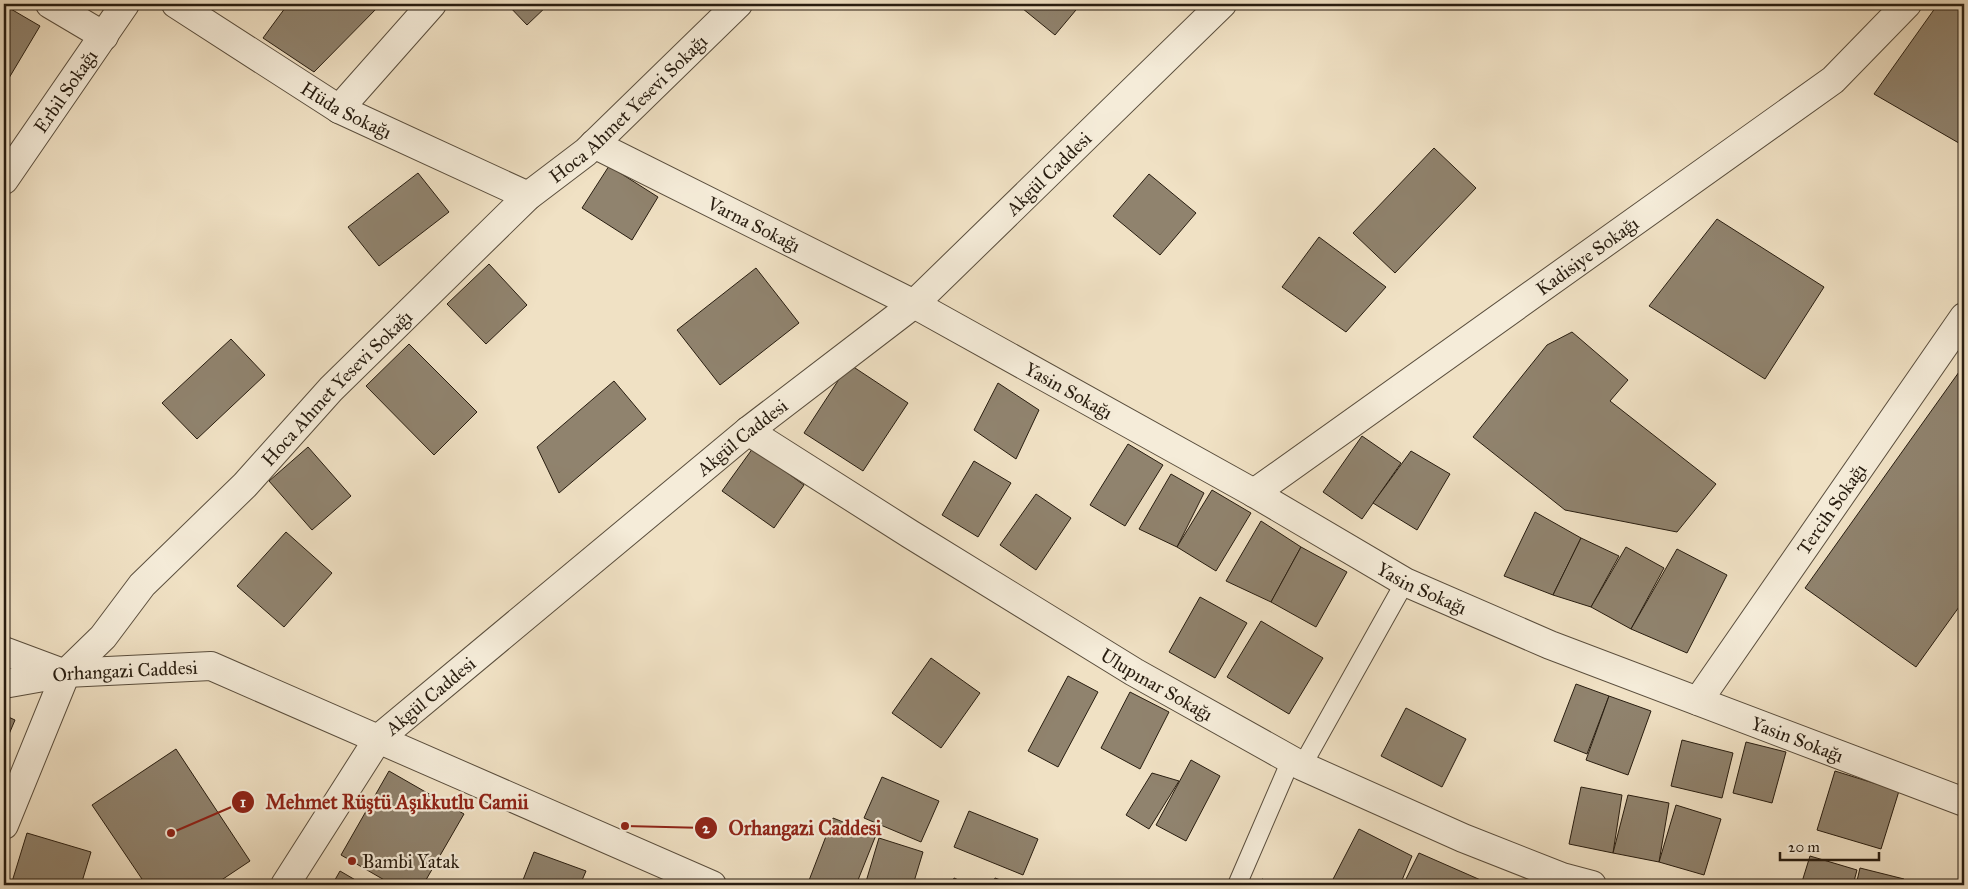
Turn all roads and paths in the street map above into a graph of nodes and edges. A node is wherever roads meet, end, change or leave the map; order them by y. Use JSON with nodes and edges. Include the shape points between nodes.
{"nodes":[{"id":1,"x":50,"y":4,"type":"edge"},
{"id":2,"x":125,"y":4,"type":"edge"},
{"id":3,"x":176,"y":4,"type":"edge"},
{"id":4,"x":432,"y":4,"type":"edge"},
{"id":5,"x":738,"y":4,"type":"edge"},
{"id":6,"x":1222,"y":4,"type":"edge"},
{"id":7,"x":1907,"y":4,"type":"edge"},
{"id":8,"x":104,"y":36,"type":"junction"},
{"id":9,"x":339,"y":110,"type":"junction"},
{"id":10,"x":594,"y":144,"type":"junction"},
{"id":11,"x":4,"y":180,"type":"edge"},
{"id":12,"x":528,"y":196,"type":"junction"},
{"id":13,"x":914,"y":304,"type":"junction"},
{"id":14,"x":1964,"y":317,"type":"edge"},
{"id":15,"x":748,"y":431,"type":"junction"},
{"id":16,"x":1254,"y":493,"type":"junction"},
{"id":17,"x":1405,"y":582,"type":"junction"},
{"id":18,"x":4,"y":651,"type":"edge"},
{"id":19,"x":66,"y":673,"type":"junction"},
{"id":20,"x":4,"y":684,"type":"edge"},
{"id":21,"x":1698,"y":701,"type":"junction"},
{"id":22,"x":378,"y":739,"type":"junction"},
{"id":23,"x":1297,"y":763,"type":"junction"},
{"id":24,"x":1964,"y":802,"type":"edge"},
{"id":25,"x":4,"y":825,"type":"edge"},
{"id":26,"x":285,"y":885,"type":"edge"},
{"id":27,"x":712,"y":885,"type":"edge"},
{"id":28,"x":1237,"y":885,"type":"edge"},
{"id":29,"x":1592,"y":885,"type":"edge"}],
"edges":[{"from":1,"to":8,"type":"street"},
{"from":2,"to":8,"type":"street","name":"Erbil Sokağı"},
{"from":3,"to":9,"type":"street","name":"Hüda Sokağı"},
{"from":4,"to":9,"type":"street"},
{"from":5,"to":10,"type":"street","name":"Hoca Ahmet Yesevi Sokağı"},
{"from":6,"to":13,"type":"street","name":"Akgül Caddesi"},
{"from":7,"to":16,"type":"street","name":"Kadisiye Sokağı","via":[[1834,80]]},
{"from":8,"to":11,"type":"street","name":"Erbil Sokağı"},
{"from":9,"to":12,"type":"street","name":"Hüda Sokağı"},
{"from":10,"to":12,"type":"street","name":"Hoca Ahmet Yesevi Sokağı"},
{"from":10,"to":13,"type":"street","name":"Varna Sokağı"},
{"from":12,"to":19,"type":"street","name":"Hoca Ahmet Yesevi Sokağı","via":[[331,389],[245,485],[142,585],[103,637]]},
{"from":13,"to":15,"type":"street","name":"Akgül Caddesi"},
{"from":13,"to":16,"type":"street","name":"Yasin Sokağı"},
{"from":14,"to":21,"type":"street","name":"Tercih Sokağı"},
{"from":15,"to":22,"type":"street","name":"Akgül Caddesi"},
{"from":15,"to":23,"type":"street","name":"Ulupınar Sokağı","via":[[1134,672]]},
{"from":16,"to":17,"type":"street","name":"Yasin Sokağı"},
{"from":17,"to":21,"type":"street","name":"Yasin Sokağı","via":[[1550,645]]},
{"from":17,"to":23,"type":"lane"},
{"from":18,"to":19,"type":"street"},
{"from":19,"to":20,"type":"street","name":"Orhangazi Caddesi"},
{"from":19,"to":22,"type":"street","name":"Orhangazi Caddesi","via":[[211,666]]},
{"from":19,"to":25,"type":"street","name":"Hoca Ahmet Yesevi Sokağı"},
{"from":21,"to":24,"type":"street","name":"Yasin Sokağı"},
{"from":22,"to":26,"type":"street","name":"Akgül Caddesi"},
{"from":22,"to":27,"type":"street","name":"Orhangazi Caddesi"},
{"from":23,"to":28,"type":"lane"},
{"from":23,"to":29,"type":"street","name":"Ulupınar Sokağı","via":[[1464,838],[1562,877]]}]}
